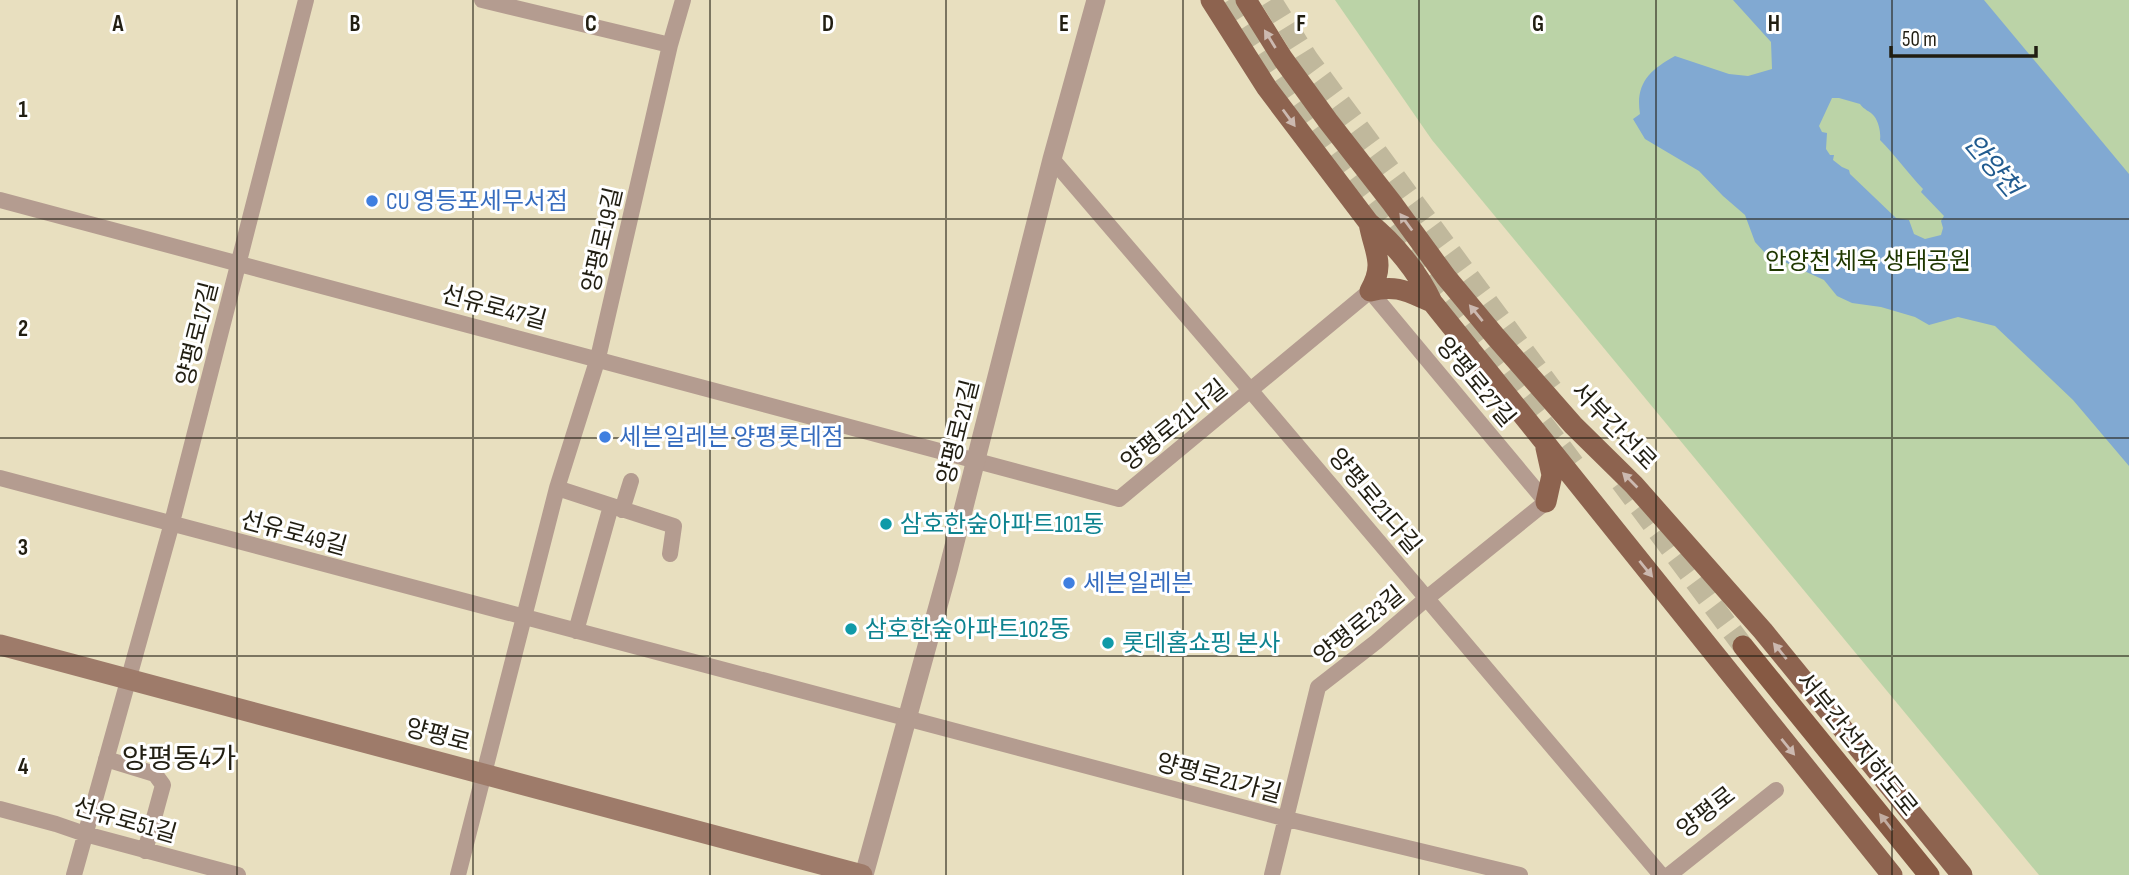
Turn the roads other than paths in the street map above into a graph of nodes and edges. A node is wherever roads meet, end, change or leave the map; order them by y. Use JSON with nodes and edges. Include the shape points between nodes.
{"nodes":[{"id":1,"x":306,"y":0,"type":"edge"},
{"id":2,"x":482,"y":0,"type":"edge"},
{"id":3,"x":683,"y":0,"type":"edge"},
{"id":4,"x":1096,"y":0,"type":"edge"},
{"id":5,"x":1211,"y":0,"type":"edge"},
{"id":6,"x":1246,"y":0,"type":"edge"},
{"id":7,"x":670,"y":45,"type":"junction"},
{"id":8,"x":1052,"y":159,"type":"junction"},
{"id":9,"x":0,"y":200,"type":"edge"},
{"id":10,"x":1369,"y":223,"type":"junction"},
{"id":11,"x":238,"y":264,"type":"junction"},
{"id":12,"x":1370,"y":291,"type":"junction"},
{"id":13,"x":1432,"y":302,"type":"junction"},
{"id":14,"x":598,"y":358,"type":"junction"},
{"id":15,"x":1251,"y":391,"type":"junction"},
{"id":16,"x":1544,"y":439,"type":"junction"},
{"id":17,"x":976,"y":460,"type":"junction"},
{"id":18,"x":0,"y":478,"type":"edge"},
{"id":19,"x":631,"y":481,"type":"dead end"},
{"id":20,"x":558,"y":488,"type":"junction"},
{"id":21,"x":1546,"y":502,"type":"junction"},
{"id":22,"x":616,"y":508,"type":"junction"},
{"id":23,"x":1603,"y":516,"type":"junction"},
{"id":24,"x":171,"y":523,"type":"junction"},
{"id":25,"x":670,"y":554,"type":"dead end"},
{"id":26,"x":1427,"y":598,"type":"junction"},
{"id":27,"x":525,"y":617,"type":"junction"},
{"id":28,"x":576,"y":631,"type":"junction"},
{"id":29,"x":1744,"y":646,"type":"tunnel mouth"},
{"id":30,"x":0,"y":647,"type":"edge"},
{"id":31,"x":130,"y":680,"type":"junction"},
{"id":32,"x":907,"y":719,"type":"junction"},
{"id":33,"x":106,"y":759,"type":"junction"},
{"id":34,"x":485,"y":775,"type":"junction"},
{"id":35,"x":1776,"y":790,"type":"dead end"},
{"id":36,"x":0,"y":809,"type":"edge"},
{"id":37,"x":1287,"y":819,"type":"junction"},
{"id":38,"x":85,"y":834,"type":"junction"},
{"id":39,"x":145,"y":851,"type":"junction"},
{"id":40,"x":75,"y":875,"type":"edge"},
{"id":41,"x":238,"y":875,"type":"edge"},
{"id":42,"x":458,"y":875,"type":"edge"},
{"id":43,"x":863,"y":875,"type":"edge"},
{"id":44,"x":1272,"y":875,"type":"edge"},
{"id":45,"x":1520,"y":875,"type":"edge"},
{"id":46,"x":1661,"y":875,"type":"edge"},
{"id":47,"x":1669,"y":875,"type":"edge"},
{"id":48,"x":1892,"y":875,"type":"edge"},
{"id":49,"x":1928,"y":875,"type":"edge"},
{"id":50,"x":1962,"y":875,"type":"edge"}],
"edges":[{"from":1,"to":11,"type":"street","name":"양평로17길"},
{"from":2,"to":7,"type":"street"},
{"from":3,"to":7,"type":"street","name":"양평로19길"},
{"from":4,"to":8,"type":"street","name":"양평로21길"},
{"from":5,"to":10,"type":"main road","one_way":true,"via":[[1267,88]]},
{"from":50,"to":6,"type":"main road","name":"서부간선로","one_way":true,"via":[[1763,631],[1478,317],[1328,121]]},
{"from":7,"to":14,"type":"street","name":"양평로19길"},
{"from":8,"to":15,"type":"street","name":"양평로21다길"},
{"from":8,"to":17,"type":"street","name":"양평로21길"},
{"from":9,"to":11,"type":"street","name":"선유로47길"},
{"from":10,"to":12,"type":"main road","via":[[1379,266]]},
{"from":10,"to":13,"type":"main road","via":[[1425,286]]},
{"from":11,"to":14,"type":"street","name":"선유로47길"},
{"from":11,"to":24,"type":"street","name":"양평로17길"},
{"from":12,"to":13,"type":"main road","via":[[1395,288]]},
{"from":12,"to":15,"type":"street","name":"양평로21나길"},
{"from":12,"to":21,"type":"street","name":"양평로27길"},
{"from":13,"to":16,"type":"main road"},
{"from":14,"to":17,"type":"street","name":"선유로47길"},
{"from":14,"to":20,"type":"street","name":"양평로19길"},
{"from":15,"to":17,"type":"street","name":"양평로21나길","via":[[1119,499]]},
{"from":15,"to":26,"type":"street","name":"양평로21다길"},
{"from":16,"to":21,"type":"main road","via":[[1552,475]]},
{"from":16,"to":23,"type":"main road"},
{"from":17,"to":32,"type":"street","name":"양평로21길"},
{"from":18,"to":24,"type":"street","name":"선유로49길"},
{"from":19,"to":22,"type":"street"},
{"from":20,"to":22,"type":"street"},
{"from":20,"to":27,"type":"street","name":"양평로19길"},
{"from":21,"to":23,"type":"main road","via":[[1571,499]]},
{"from":21,"to":26,"type":"street","name":"양평로23길"},
{"from":22,"to":25,"type":"street","via":[[674,526]]},
{"from":22,"to":28,"type":"street"},
{"from":23,"to":48,"type":"main road","one_way":true},
{"from":24,"to":27,"type":"street","name":"선유로49길"},
{"from":24,"to":31,"type":"street","name":"양평로17길"},
{"from":26,"to":37,"type":"street","name":"양평로23길","via":[[1318,687]]},
{"from":26,"to":46,"type":"street","name":"양평로21다길"},
{"from":27,"to":28,"type":"street","name":"선유로49길"},
{"from":27,"to":34,"type":"street","name":"양평로19길"},
{"from":28,"to":32,"type":"street","name":"선유로49길"},
{"from":49,"to":29,"type":"highway","name":"서부간선지하도로","one_way":true},
{"from":30,"to":31,"type":"main road","name":"양평로"},
{"from":31,"to":33,"type":"street","name":"양평로17길"},
{"from":31,"to":34,"type":"main road","name":"양평로"},
{"from":32,"to":37,"type":"street","name":"양평로21가길"},
{"from":32,"to":43,"type":"street","name":"양평로21길"},
{"from":33,"to":38,"type":"street","name":"양평로17길"},
{"from":33,"to":39,"type":"street","via":[[155,774],[163,785]]},
{"from":34,"to":42,"type":"street","name":"양평로19길"},
{"from":34,"to":43,"type":"main road","name":"양평로"},
{"from":35,"to":47,"type":"street","name":"양평로"},
{"from":36,"to":38,"type":"street","name":"선유로51길"},
{"from":37,"to":44,"type":"street","name":"양평로23길"},
{"from":37,"to":45,"type":"street","name":"양평로21가길"},
{"from":38,"to":39,"type":"street","name":"선유로51길"},
{"from":38,"to":40,"type":"street","name":"양평로17길"},
{"from":39,"to":41,"type":"street","name":"선유로51길"}]}
